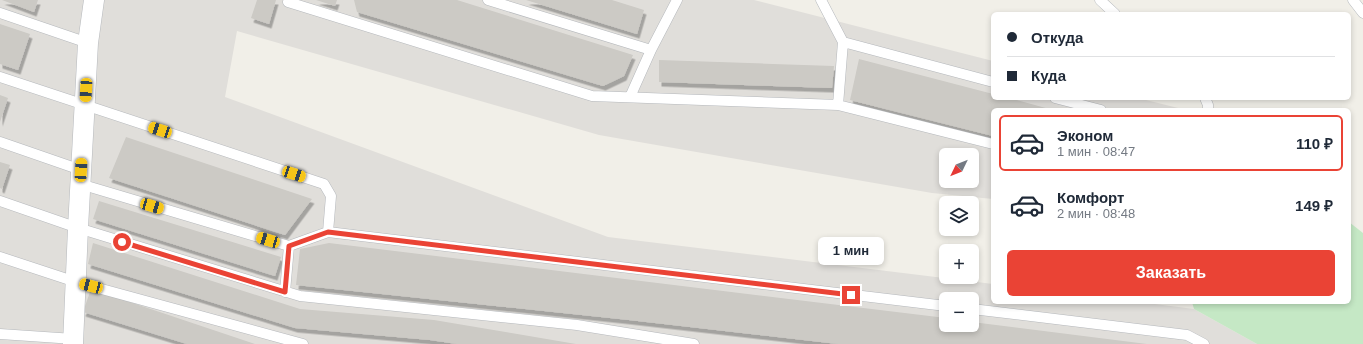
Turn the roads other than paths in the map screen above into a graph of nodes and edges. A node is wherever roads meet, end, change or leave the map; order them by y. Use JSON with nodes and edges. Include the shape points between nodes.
{"nodes":[{"id":1,"x":94,"y":0,"type":"edge"},
{"id":2,"x":488,"y":0,"type":"edge"},
{"id":3,"x":677,"y":0,"type":"edge"},
{"id":4,"x":822,"y":0,"type":"edge"},
{"id":5,"x":1100,"y":0,"type":"edge"},
{"id":6,"x":1353,"y":0,"type":"edge"},
{"id":7,"x":288,"y":2,"type":"dead end"},
{"id":8,"x":1112,"y":12,"type":"edge"},
{"id":9,"x":0,"y":13,"type":"edge"},
{"id":10,"x":1363,"y":13,"type":"edge"},
{"id":11,"x":843,"y":42,"type":"junction"},
{"id":12,"x":88,"y":43,"type":"junction"},
{"id":13,"x":651,"y":50,"type":"junction"},
{"id":14,"x":0,"y":77,"type":"edge"},
{"id":15,"x":991,"y":81,"type":"edge"},
{"id":16,"x":630,"y":97,"type":"junction"},
{"id":17,"x":1062,"y":100,"type":"edge"},
{"id":18,"x":85,"y":105,"type":"junction"},
{"id":19,"x":838,"y":105,"type":"junction"},
{"id":20,"x":1092,"y":108,"type":"edge"},
{"id":21,"x":0,"y":142,"type":"edge"},
{"id":22,"x":991,"y":143,"type":"edge"},
{"id":23,"x":80,"y":177,"type":"junction"},
{"id":24,"x":0,"y":201,"type":"edge"},
{"id":25,"x":78,"y":228,"type":"junction"},
{"id":26,"x":328,"y":232,"type":"junction"},
{"id":27,"x":289,"y":246,"type":"junction"},
{"id":28,"x":0,"y":257,"type":"edge"},
{"id":29,"x":76,"y":282,"type":"junction"},
{"id":30,"x":285,"y":292,"type":"junction"},
{"id":31,"x":939,"y":305,"type":"edge"},
{"id":32,"x":979,"y":310,"type":"edge"},
{"id":33,"x":0,"y":334,"type":"edge"},
{"id":34,"x":73,"y":342,"type":"edge"},
{"id":35,"x":303,"y":344,"type":"edge"},
{"id":36,"x":694,"y":344,"type":"edge"},
{"id":37,"x":1204,"y":344,"type":"edge"}],
"edges":[{"from":1,"to":12,"type":"street"},
{"from":2,"to":13,"type":"lane"},
{"from":3,"to":13,"type":"lane"},
{"from":4,"to":11,"type":"lane"},
{"from":5,"to":8,"type":"lane"},
{"from":6,"to":10,"type":"lane"},
{"from":7,"to":16,"type":"lane","via":[[592,96]]},
{"from":9,"to":12,"type":"lane"},
{"from":11,"to":15,"type":"lane"},
{"from":11,"to":19,"type":"lane"},
{"from":12,"to":18,"type":"street"},
{"from":13,"to":16,"type":"lane"},
{"from":14,"to":18,"type":"lane"},
{"from":16,"to":19,"type":"lane"},
{"from":17,"to":20,"type":"lane"},
{"from":18,"to":23,"type":"street"},
{"from":18,"to":26,"type":"lane","via":[[324,184],[331,196]]},
{"from":19,"to":22,"type":"lane"},
{"from":21,"to":23,"type":"lane"},
{"from":23,"to":25,"type":"street"},
{"from":23,"to":27,"type":"lane"},
{"from":24,"to":25,"type":"lane"},
{"from":25,"to":29,"type":"street"},
{"from":25,"to":30,"type":"lane"},
{"from":26,"to":27,"type":"lane"},
{"from":26,"to":31,"type":"lane"},
{"from":27,"to":30,"type":"lane"},
{"from":28,"to":29,"type":"lane"},
{"from":29,"to":34,"type":"street"},
{"from":29,"to":35,"type":"lane"},
{"from":30,"to":36,"type":"lane","via":[[300,296],[577,325]]},
{"from":32,"to":37,"type":"lane","via":[[1187,335]]},
{"from":33,"to":34,"type":"lane"}]}
